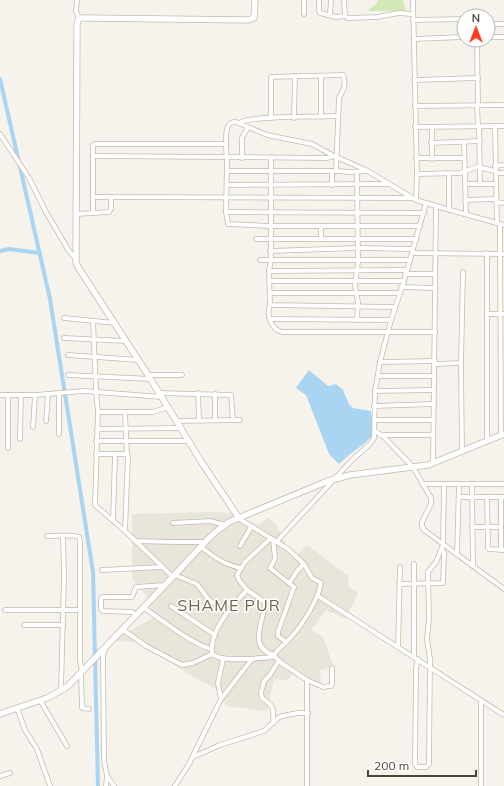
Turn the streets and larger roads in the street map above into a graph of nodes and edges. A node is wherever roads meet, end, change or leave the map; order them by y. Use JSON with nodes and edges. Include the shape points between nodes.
{"nodes":[{"id":1,"x":77,"y":0,"type":"edge"},
{"id":2,"x":255,"y":0,"type":"edge"},
{"id":3,"x":304,"y":0,"type":"edge"},
{"id":4,"x":319,"y":0,"type":"edge"},
{"id":5,"x":331,"y":0,"type":"edge"},
{"id":6,"x":344,"y":0,"type":"edge"},
{"id":7,"x":412,"y":0,"type":"edge"},
{"id":8,"x":304,"y":14,"type":"dead end"},
{"id":9,"x":412,"y":14,"type":"junction"},
{"id":10,"x":330,"y":15,"type":"junction"},
{"id":11,"x":345,"y":16,"type":"junction"},
{"id":12,"x":79,"y":18,"type":"junction"},
{"id":13,"x":456,"y":19,"type":"edge"},
{"id":14,"x":413,"y":20,"type":"junction"},
{"id":15,"x":456,"y":37,"type":"edge"},
{"id":16,"x":414,"y":39,"type":"junction"},
{"id":17,"x":477,"y":48,"type":"edge"},
{"id":18,"x":295,"y":76,"type":"junction"},
{"id":19,"x":321,"y":76,"type":"junction"},
{"id":20,"x":478,"y":78,"type":"junction"},
{"id":21,"x":414,"y":80,"type":"junction"},
{"id":22,"x":504,"y":104,"type":"edge"},
{"id":23,"x":478,"y":105,"type":"junction"},
{"id":24,"x":415,"y":106,"type":"junction"},
{"id":25,"x":338,"y":116,"type":"junction"},
{"id":26,"x":321,"y":117,"type":"junction"},
{"id":27,"x":271,"y":118,"type":"junction"},
{"id":28,"x":294,"y":118,"type":"junction"},
{"id":29,"x":239,"y":123,"type":"junction"},
{"id":30,"x":479,"y":126,"type":"junction"},
{"id":31,"x":495,"y":126,"type":"junction"},
{"id":32,"x":504,"y":126,"type":"edge"},
{"id":33,"x":248,"y":127,"type":"junction"},
{"id":34,"x":415,"y":127,"type":"junction"},
{"id":35,"x":432,"y":127,"type":"junction"},
{"id":36,"x":0,"y":134,"type":"edge"},
{"id":37,"x":480,"y":141,"type":"junction"},
{"id":38,"x":464,"y":142,"type":"junction"},
{"id":39,"x":431,"y":143,"type":"junction"},
{"id":40,"x":226,"y":144,"type":"junction"},
{"id":41,"x":93,"y":156,"type":"junction"},
{"id":42,"x":227,"y":157,"type":"junction"},
{"id":43,"x":335,"y":157,"type":"junction"},
{"id":44,"x":242,"y":158,"type":"junction"},
{"id":45,"x":271,"y":158,"type":"junction"},
{"id":46,"x":416,"y":158,"type":"junction"},
{"id":47,"x":464,"y":158,"type":"junction"},
{"id":48,"x":432,"y":159,"type":"junction"},
{"id":49,"x":504,"y":165,"type":"edge"},
{"id":50,"x":480,"y":167,"type":"junction"},
{"id":51,"x":366,"y":170,"type":"junction"},
{"id":52,"x":496,"y":170,"type":"junction"},
{"id":53,"x":227,"y":171,"type":"junction"},
{"id":54,"x":271,"y":171,"type":"junction"},
{"id":55,"x":334,"y":171,"type":"junction"},
{"id":56,"x":357,"y":172,"type":"junction"},
{"id":57,"x":464,"y":172,"type":"junction"},
{"id":58,"x":504,"y":173,"type":"edge"},
{"id":59,"x":417,"y":174,"type":"junction"},
{"id":60,"x":449,"y":174,"type":"junction"},
{"id":61,"x":388,"y":184,"type":"junction"},
{"id":62,"x":465,"y":184,"type":"junction"},
{"id":63,"x":480,"y":184,"type":"junction"},
{"id":64,"x":496,"y":184,"type":"junction"},
{"id":65,"x":227,"y":185,"type":"junction"},
{"id":66,"x":332,"y":185,"type":"junction"},
{"id":67,"x":358,"y":185,"type":"junction"},
{"id":68,"x":270,"y":186,"type":"junction"},
{"id":69,"x":93,"y":197,"type":"junction"},
{"id":70,"x":111,"y":198,"type":"junction"},
{"id":71,"x":227,"y":198,"type":"junction"},
{"id":72,"x":270,"y":198,"type":"junction"},
{"id":73,"x":358,"y":198,"type":"junction"},
{"id":74,"x":415,"y":199,"type":"junction"},
{"id":75,"x":465,"y":200,"type":"junction"},
{"id":76,"x":496,"y":201,"type":"junction"},
{"id":77,"x":426,"y":203,"type":"junction"},
{"id":78,"x":504,"y":203,"type":"edge"},
{"id":79,"x":436,"y":206,"type":"junction"},
{"id":80,"x":450,"y":210,"type":"junction"},
{"id":81,"x":226,"y":212,"type":"junction"},
{"id":82,"x":358,"y":212,"type":"junction"},
{"id":83,"x":93,"y":213,"type":"junction"},
{"id":84,"x":270,"y":213,"type":"junction"},
{"id":85,"x":424,"y":213,"type":"junction"},
{"id":86,"x":76,"y":214,"type":"junction"},
{"id":87,"x":466,"y":214,"type":"junction"},
{"id":88,"x":500,"y":224,"type":"edge"},
{"id":89,"x":358,"y":225,"type":"junction"},
{"id":90,"x":270,"y":226,"type":"junction"},
{"id":91,"x":321,"y":226,"type":"junction"},
{"id":92,"x":420,"y":226,"type":"junction"},
{"id":93,"x":271,"y":238,"type":"junction"},
{"id":94,"x":321,"y":238,"type":"junction"},
{"id":95,"x":357,"y":238,"type":"junction"},
{"id":96,"x":256,"y":239,"type":"dead end"},
{"id":97,"x":416,"y":239,"type":"junction"},
{"id":98,"x":357,"y":248,"type":"junction"},
{"id":99,"x":270,"y":251,"type":"junction"},
{"id":100,"x":412,"y":251,"type":"junction"},
{"id":101,"x":436,"y":253,"type":"junction"},
{"id":102,"x":487,"y":253,"type":"junction"},
{"id":103,"x":502,"y":254,"type":"edge"},
{"id":104,"x":76,"y":259,"type":"junction"},
{"id":105,"x":260,"y":260,"type":"dead end"},
{"id":106,"x":271,"y":260,"type":"junction"},
{"id":107,"x":358,"y":260,"type":"junction"},
{"id":108,"x":410,"y":260,"type":"junction"},
{"id":109,"x":357,"y":270,"type":"junction"},
{"id":110,"x":269,"y":271,"type":"junction"},
{"id":111,"x":406,"y":272,"type":"junction"},
{"id":112,"x":463,"y":272,"type":"dead end"},
{"id":113,"x":435,"y":274,"type":"junction"},
{"id":114,"x":404,"y":280,"type":"junction"},
{"id":115,"x":270,"y":281,"type":"junction"},
{"id":116,"x":356,"y":281,"type":"junction"},
{"id":117,"x":401,"y":288,"type":"junction"},
{"id":118,"x":435,"y":288,"type":"junction"},
{"id":119,"x":270,"y":293,"type":"junction"},
{"id":120,"x":356,"y":293,"type":"junction"},
{"id":121,"x":400,"y":293,"type":"junction"},
{"id":122,"x":270,"y":305,"type":"junction"},
{"id":123,"x":358,"y":306,"type":"junction"},
{"id":124,"x":395,"y":306,"type":"junction"},
{"id":125,"x":487,"y":314,"type":"junction"},
{"id":126,"x":503,"y":314,"type":"edge"},
{"id":127,"x":64,"y":318,"type":"dead end"},
{"id":128,"x":270,"y":319,"type":"junction"},
{"id":129,"x":357,"y":320,"type":"junction"},
{"id":130,"x":391,"y":320,"type":"junction"},
{"id":131,"x":93,"y":321,"type":"junction"},
{"id":132,"x":115,"y":323,"type":"junction"},
{"id":133,"x":388,"y":332,"type":"junction"},
{"id":134,"x":435,"y":332,"type":"junction"},
{"id":135,"x":64,"y":338,"type":"dead end"},
{"id":136,"x":94,"y":340,"type":"junction"},
{"id":137,"x":126,"y":341,"type":"junction"},
{"id":138,"x":68,"y":355,"type":"dead end"},
{"id":139,"x":94,"y":358,"type":"junction"},
{"id":140,"x":139,"y":360,"type":"junction"},
{"id":141,"x":380,"y":362,"type":"junction"},
{"id":142,"x":435,"y":363,"type":"junction"},
{"id":143,"x":461,"y":363,"type":"junction"},
{"id":144,"x":68,"y":375,"type":"dead end"},
{"id":145,"x":182,"y":375,"type":"dead end"},
{"id":146,"x":95,"y":376,"type":"junction"},
{"id":147,"x":378,"y":376,"type":"junction"},
{"id":148,"x":434,"y":376,"type":"junction"},
{"id":149,"x":150,"y":377,"type":"junction"},
{"id":150,"x":434,"y":390,"type":"junction"},
{"id":151,"x":375,"y":391,"type":"junction"},
{"id":152,"x":96,"y":393,"type":"junction"},
{"id":153,"x":198,"y":393,"type":"junction"},
{"id":154,"x":59,"y":394,"type":"junction"},
{"id":155,"x":215,"y":394,"type":"junction"},
{"id":156,"x":0,"y":395,"type":"edge"},
{"id":157,"x":8,"y":395,"type":"junction"},
{"id":158,"x":21,"y":395,"type":"junction"},
{"id":159,"x":35,"y":395,"type":"junction"},
{"id":160,"x":48,"y":395,"type":"junction"},
{"id":161,"x":160,"y":395,"type":"junction"},
{"id":162,"x":434,"y":404,"type":"junction"},
{"id":163,"x":374,"y":406,"type":"junction"},
{"id":164,"x":168,"y":407,"type":"junction"},
{"id":165,"x":98,"y":412,"type":"junction"},
{"id":166,"x":125,"y":412,"type":"junction"},
{"id":167,"x":200,"y":420,"type":"junction"},
{"id":168,"x":215,"y":420,"type":"junction"},
{"id":169,"x":233,"y":420,"type":"junction"},
{"id":170,"x":240,"y":420,"type":"dead end"},
{"id":171,"x":374,"y":420,"type":"junction"},
{"id":172,"x":434,"y":420,"type":"junction"},
{"id":173,"x":46,"y":421,"type":"dead end"},
{"id":174,"x":176,"y":421,"type":"junction"},
{"id":175,"x":33,"y":427,"type":"dead end"},
{"id":176,"x":180,"y":428,"type":"junction"},
{"id":177,"x":97,"y":429,"type":"junction"},
{"id":178,"x":125,"y":429,"type":"junction"},
{"id":179,"x":375,"y":431,"type":"junction"},
{"id":180,"x":59,"y":434,"type":"dead end"},
{"id":181,"x":382,"y":435,"type":"junction"},
{"id":182,"x":433,"y":435,"type":"junction"},
{"id":183,"x":503,"y":435,"type":"edge"},
{"id":184,"x":20,"y":439,"type":"dead end"},
{"id":185,"x":188,"y":441,"type":"junction"},
{"id":186,"x":96,"y":442,"type":"junction"},
{"id":187,"x":125,"y":442,"type":"junction"},
{"id":188,"x":487,"y":442,"type":"junction"},
{"id":189,"x":8,"y":448,"type":"dead end"},
{"id":190,"x":462,"y":452,"type":"junction"},
{"id":191,"x":96,"y":454,"type":"junction"},
{"id":192,"x":115,"y":454,"type":"junction"},
{"id":193,"x":126,"y":455,"type":"junction"},
{"id":194,"x":433,"y":463,"type":"junction"},
{"id":195,"x":413,"y":467,"type":"junction"},
{"id":196,"x":335,"y":479,"type":"junction"},
{"id":197,"x":422,"y":484,"type":"junction"},
{"id":198,"x":472,"y":484,"type":"junction"},
{"id":199,"x":504,"y":484,"type":"edge"},
{"id":200,"x":444,"y":485,"type":"junction"},
{"id":201,"x":459,"y":485,"type":"junction"},
{"id":202,"x":459,"y":497,"type":"junction"},
{"id":203,"x":472,"y":497,"type":"junction"},
{"id":204,"x":487,"y":497,"type":"junction"},
{"id":205,"x":502,"y":497,"type":"edge"},
{"id":206,"x":239,"y":518,"type":"junction"},
{"id":207,"x":113,"y":520,"type":"junction"},
{"id":208,"x":173,"y":523,"type":"dead end"},
{"id":209,"x":224,"y":525,"type":"junction"},
{"id":210,"x":251,"y":527,"type":"junction"},
{"id":211,"x":472,"y":527,"type":"junction"},
{"id":212,"x":487,"y":527,"type":"junction"},
{"id":213,"x":501,"y":527,"type":"junction"},
{"id":214,"x":125,"y":531,"type":"junction"},
{"id":215,"x":47,"y":536,"type":"dead end"},
{"id":216,"x":63,"y":536,"type":"junction"},
{"id":217,"x":274,"y":539,"type":"junction"},
{"id":218,"x":135,"y":541,"type":"junction"},
{"id":219,"x":205,"y":542,"type":"junction"},
{"id":220,"x":443,"y":543,"type":"junction"},
{"id":221,"x":240,"y":546,"type":"dead end"},
{"id":222,"x":201,"y":547,"type":"junction"},
{"id":223,"x":442,"y":549,"type":"junction"},
{"id":224,"x":503,"y":550,"type":"edge"},
{"id":225,"x":457,"y":554,"type":"junction"},
{"id":226,"x":304,"y":564,"type":"junction"},
{"id":227,"x":414,"y":564,"type":"dead end"},
{"id":228,"x":162,"y":566,"type":"junction"},
{"id":229,"x":473,"y":566,"type":"junction"},
{"id":230,"x":400,"y":567,"type":"dead end"},
{"id":231,"x":241,"y":568,"type":"junction"},
{"id":232,"x":102,"y":570,"type":"dead end"},
{"id":233,"x":174,"y":576,"type":"junction"},
{"id":234,"x":290,"y":582,"type":"junction"},
{"id":235,"x":399,"y":584,"type":"junction"},
{"id":236,"x":414,"y":584,"type":"junction"},
{"id":237,"x":428,"y":584,"type":"junction"},
{"id":238,"x":165,"y":585,"type":"junction"},
{"id":239,"x":504,"y":589,"type":"edge"},
{"id":240,"x":247,"y":590,"type":"junction"},
{"id":241,"x":318,"y":596,"type":"junction"},
{"id":242,"x":171,"y":606,"type":"dead end"},
{"id":243,"x":144,"y":608,"type":"junction"},
{"id":244,"x":5,"y":610,"type":"dead end"},
{"id":245,"x":64,"y":610,"type":"junction"},
{"id":246,"x":80,"y":610,"type":"junction"},
{"id":247,"x":227,"y":612,"type":"junction"},
{"id":248,"x":136,"y":615,"type":"junction"},
{"id":249,"x":24,"y":625,"type":"dead end"},
{"id":250,"x":63,"y":625,"type":"junction"},
{"id":251,"x":122,"y":630,"type":"junction"},
{"id":252,"x":215,"y":635,"type":"junction"},
{"id":253,"x":286,"y":642,"type":"junction"},
{"id":254,"x":107,"y":645,"type":"junction"},
{"id":255,"x":398,"y":647,"type":"junction"},
{"id":256,"x":211,"y":649,"type":"junction"},
{"id":257,"x":212,"y":654,"type":"junction"},
{"id":258,"x":275,"y":656,"type":"junction"},
{"id":259,"x":416,"y":658,"type":"junction"},
{"id":260,"x":223,"y":659,"type":"junction"},
{"id":261,"x":252,"y":659,"type":"junction"},
{"id":262,"x":279,"y":660,"type":"junction"},
{"id":263,"x":429,"y":667,"type":"junction"},
{"id":264,"x":332,"y":668,"type":"dead end"},
{"id":265,"x":81,"y":672,"type":"junction"},
{"id":266,"x":307,"y":680,"type":"junction"},
{"id":267,"x":62,"y":690,"type":"junction"},
{"id":268,"x":40,"y":700,"type":"junction"},
{"id":269,"x":221,"y":700,"type":"junction"},
{"id":270,"x":481,"y":700,"type":"junction"},
{"id":271,"x":17,"y":708,"type":"junction"},
{"id":272,"x":89,"y":709,"type":"dead end"},
{"id":273,"x":308,"y":713,"type":"junction"},
{"id":274,"x":0,"y":714,"type":"edge"},
{"id":275,"x":504,"y":715,"type":"edge"},
{"id":276,"x":273,"y":723,"type":"junction"},
{"id":277,"x":67,"y":746,"type":"dead end"},
{"id":278,"x":193,"y":757,"type":"junction"},
{"id":279,"x":10,"y":773,"type":"dead end"},
{"id":280,"x":0,"y":776,"type":"edge"},
{"id":281,"x":107,"y":776,"type":"junction"},
{"id":282,"x":50,"y":786,"type":"edge"},
{"id":283,"x":106,"y":786,"type":"edge"},
{"id":284,"x":114,"y":786,"type":"edge"},
{"id":285,"x":175,"y":786,"type":"edge"},
{"id":286,"x":307,"y":786,"type":"edge"},
{"id":287,"x":480,"y":786,"type":"edge"}],
"edges":[{"from":1,"to":12,"type":"street","via":[[76,10]]},
{"from":2,"to":12,"type":"street","via":[[254,18],[248,20]]},
{"from":3,"to":8,"type":"street"},
{"from":4,"to":10,"type":"street","via":[[319,12]]},
{"from":5,"to":10,"type":"street"},
{"from":6,"to":11,"type":"street"},
{"from":7,"to":9,"type":"street"},
{"from":9,"to":11,"type":"street","via":[[349,18]]},
{"from":9,"to":14,"type":"street"},
{"from":10,"to":11,"type":"street"},
{"from":12,"to":86,"type":"street"},
{"from":13,"to":14,"type":"street"},
{"from":14,"to":16,"type":"street"},
{"from":15,"to":16,"type":"street"},
{"from":16,"to":21,"type":"street"},
{"from":17,"to":20,"type":"street"},
{"from":18,"to":19,"type":"street"},
{"from":18,"to":27,"type":"street","via":[[271,77]]},
{"from":18,"to":28,"type":"street"},
{"from":19,"to":25,"type":"street","via":[[344,76]]},
{"from":19,"to":26,"type":"street"},
{"from":20,"to":21,"type":"street"},
{"from":20,"to":23,"type":"street"},
{"from":21,"to":24,"type":"street"},
{"from":22,"to":23,"type":"street"},
{"from":23,"to":24,"type":"street"},
{"from":23,"to":30,"type":"street"},
{"from":24,"to":34,"type":"street"},
{"from":25,"to":26,"type":"street"},
{"from":25,"to":43,"type":"street"},
{"from":26,"to":28,"type":"street"},
{"from":27,"to":28,"type":"street"},
{"from":27,"to":29,"type":"street","via":[[249,119]]},
{"from":29,"to":33,"type":"street"},
{"from":29,"to":40,"type":"street","via":[[231,123],[228,126]]},
{"from":30,"to":31,"type":"street"},
{"from":30,"to":35,"type":"street"},
{"from":30,"to":37,"type":"street"},
{"from":31,"to":32,"type":"street"},
{"from":31,"to":52,"type":"street"},
{"from":33,"to":43,"type":"street","via":[[267,135],[309,143]]},
{"from":33,"to":44,"type":"street","via":[[242,138]]},
{"from":34,"to":35,"type":"street"},
{"from":34,"to":46,"type":"street"},
{"from":35,"to":39,"type":"street"},
{"from":36,"to":104,"type":"street"},
{"from":37,"to":38,"type":"street"},
{"from":37,"to":50,"type":"street"},
{"from":38,"to":39,"type":"street"},
{"from":38,"to":47,"type":"street"},
{"from":39,"to":48,"type":"street"},
{"from":40,"to":41,"type":"street","via":[[96,143]]},
{"from":40,"to":42,"type":"street"},
{"from":41,"to":42,"type":"street"},
{"from":41,"to":69,"type":"street"},
{"from":42,"to":44,"type":"street"},
{"from":42,"to":53,"type":"street"},
{"from":43,"to":45,"type":"street"},
{"from":43,"to":51,"type":"street"},
{"from":43,"to":55,"type":"street"},
{"from":44,"to":45,"type":"street"},
{"from":45,"to":54,"type":"street"},
{"from":46,"to":48,"type":"street"},
{"from":46,"to":59,"type":"street"},
{"from":47,"to":48,"type":"street"},
{"from":47,"to":57,"type":"street"},
{"from":49,"to":52,"type":"street"},
{"from":50,"to":52,"type":"street"},
{"from":50,"to":57,"type":"street"},
{"from":50,"to":63,"type":"street"},
{"from":51,"to":56,"type":"street"},
{"from":51,"to":61,"type":"street"},
{"from":52,"to":58,"type":"street"},
{"from":52,"to":64,"type":"street"},
{"from":53,"to":54,"type":"street"},
{"from":53,"to":65,"type":"street"},
{"from":54,"to":55,"type":"street"},
{"from":54,"to":68,"type":"street"},
{"from":55,"to":56,"type":"street"},
{"from":55,"to":66,"type":"street"},
{"from":56,"to":67,"type":"street"},
{"from":57,"to":60,"type":"street"},
{"from":57,"to":62,"type":"street"},
{"from":59,"to":60,"type":"street"},
{"from":59,"to":74,"type":"street"},
{"from":60,"to":80,"type":"street"},
{"from":61,"to":67,"type":"street"},
{"from":61,"to":74,"type":"street"},
{"from":62,"to":63,"type":"street"},
{"from":62,"to":75,"type":"street"},
{"from":63,"to":64,"type":"street"},
{"from":64,"to":76,"type":"street"},
{"from":65,"to":68,"type":"street"},
{"from":65,"to":71,"type":"street"},
{"from":66,"to":67,"type":"street"},
{"from":66,"to":68,"type":"street"},
{"from":67,"to":73,"type":"street"},
{"from":68,"to":72,"type":"street"},
{"from":69,"to":70,"type":"street"},
{"from":69,"to":83,"type":"street"},
{"from":70,"to":71,"type":"street"},
{"from":70,"to":83,"type":"street","via":[[110,211]]},
{"from":71,"to":72,"type":"street"},
{"from":71,"to":81,"type":"street"},
{"from":72,"to":73,"type":"street"},
{"from":72,"to":84,"type":"street"},
{"from":73,"to":74,"type":"street"},
{"from":73,"to":82,"type":"street"},
{"from":74,"to":77,"type":"street"},
{"from":75,"to":76,"type":"street"},
{"from":75,"to":87,"type":"street"},
{"from":76,"to":78,"type":"street"},
{"from":76,"to":88,"type":"street"},
{"from":77,"to":79,"type":"street"},
{"from":77,"to":85,"type":"street"},
{"from":79,"to":80,"type":"street"},
{"from":79,"to":101,"type":"street"},
{"from":80,"to":87,"type":"street"},
{"from":81,"to":84,"type":"street"},
{"from":81,"to":90,"type":"street","via":[[229,225]]},
{"from":82,"to":84,"type":"street"},
{"from":82,"to":85,"type":"street"},
{"from":82,"to":89,"type":"street"},
{"from":83,"to":86,"type":"street"},
{"from":84,"to":90,"type":"street"},
{"from":85,"to":92,"type":"street"},
{"from":86,"to":104,"type":"street"},
{"from":87,"to":88,"type":"street"},
{"from":88,"to":103,"type":"street"},
{"from":89,"to":91,"type":"street"},
{"from":89,"to":92,"type":"street"},
{"from":89,"to":95,"type":"street"},
{"from":90,"to":91,"type":"street"},
{"from":90,"to":93,"type":"street"},
{"from":91,"to":94,"type":"street"},
{"from":92,"to":97,"type":"street"},
{"from":93,"to":94,"type":"street"},
{"from":93,"to":96,"type":"street"},
{"from":93,"to":99,"type":"street"},
{"from":94,"to":95,"type":"street"},
{"from":95,"to":97,"type":"street"},
{"from":95,"to":98,"type":"street"},
{"from":97,"to":100,"type":"street"},
{"from":98,"to":99,"type":"street"},
{"from":98,"to":100,"type":"street"},
{"from":98,"to":107,"type":"street"},
{"from":99,"to":106,"type":"street"},
{"from":100,"to":101,"type":"street"},
{"from":100,"to":108,"type":"street"},
{"from":101,"to":102,"type":"street"},
{"from":101,"to":113,"type":"street"},
{"from":102,"to":103,"type":"street"},
{"from":102,"to":125,"type":"street"},
{"from":103,"to":126,"type":"street"},
{"from":104,"to":132,"type":"street","via":[[78,267]]},
{"from":105,"to":106,"type":"street"},
{"from":106,"to":107,"type":"street"},
{"from":106,"to":110,"type":"street"},
{"from":107,"to":108,"type":"street"},
{"from":107,"to":109,"type":"street"},
{"from":108,"to":111,"type":"street"},
{"from":109,"to":110,"type":"street"},
{"from":109,"to":111,"type":"street"},
{"from":109,"to":116,"type":"street"},
{"from":110,"to":115,"type":"street"},
{"from":111,"to":113,"type":"street"},
{"from":111,"to":114,"type":"street"},
{"from":112,"to":143,"type":"street"},
{"from":113,"to":118,"type":"street"},
{"from":114,"to":116,"type":"street"},
{"from":114,"to":117,"type":"street"},
{"from":115,"to":116,"type":"street"},
{"from":115,"to":119,"type":"street"},
{"from":116,"to":120,"type":"street"},
{"from":117,"to":118,"type":"street"},
{"from":117,"to":121,"type":"street"},
{"from":118,"to":134,"type":"street"},
{"from":119,"to":120,"type":"street"},
{"from":119,"to":122,"type":"street"},
{"from":120,"to":121,"type":"street"},
{"from":120,"to":123,"type":"street"},
{"from":121,"to":124,"type":"street"},
{"from":122,"to":123,"type":"street"},
{"from":122,"to":128,"type":"street"},
{"from":123,"to":124,"type":"street"},
{"from":123,"to":129,"type":"street"},
{"from":124,"to":130,"type":"street"},
{"from":125,"to":126,"type":"street"},
{"from":125,"to":188,"type":"street"},
{"from":126,"to":183,"type":"street"},
{"from":127,"to":131,"type":"street"},
{"from":128,"to":129,"type":"street"},
{"from":128,"to":133,"type":"street","via":[[274,328],[282,332]]},
{"from":129,"to":130,"type":"street"},
{"from":130,"to":133,"type":"street"},
{"from":131,"to":132,"type":"street"},
{"from":131,"to":136,"type":"street"},
{"from":132,"to":137,"type":"street"},
{"from":133,"to":134,"type":"street"},
{"from":133,"to":141,"type":"street"},
{"from":134,"to":142,"type":"street"},
{"from":135,"to":136,"type":"street"},
{"from":136,"to":137,"type":"street"},
{"from":136,"to":139,"type":"street"},
{"from":137,"to":140,"type":"street"},
{"from":138,"to":139,"type":"street"},
{"from":139,"to":140,"type":"street"},
{"from":139,"to":146,"type":"street"},
{"from":140,"to":149,"type":"street"},
{"from":141,"to":142,"type":"street"},
{"from":141,"to":147,"type":"street"},
{"from":142,"to":143,"type":"street"},
{"from":142,"to":148,"type":"street"},
{"from":143,"to":190,"type":"street"},
{"from":144,"to":146,"type":"street"},
{"from":145,"to":149,"type":"street"},
{"from":146,"to":149,"type":"street"},
{"from":146,"to":152,"type":"street"},
{"from":147,"to":148,"type":"street"},
{"from":147,"to":151,"type":"street"},
{"from":148,"to":150,"type":"street"},
{"from":149,"to":161,"type":"street"},
{"from":150,"to":151,"type":"street"},
{"from":150,"to":162,"type":"street"},
{"from":151,"to":163,"type":"street"},
{"from":152,"to":154,"type":"street","via":[[84,391]]},
{"from":152,"to":161,"type":"street"},
{"from":152,"to":165,"type":"street"},
{"from":153,"to":155,"type":"street"},
{"from":153,"to":161,"type":"street"},
{"from":153,"to":167,"type":"street"},
{"from":154,"to":160,"type":"street"},
{"from":154,"to":180,"type":"street"},
{"from":155,"to":168,"type":"street"},
{"from":155,"to":169,"type":"street","via":[[232,395]]},
{"from":156,"to":157,"type":"street"},
{"from":157,"to":158,"type":"street"},
{"from":157,"to":189,"type":"street"},
{"from":158,"to":159,"type":"street"},
{"from":158,"to":184,"type":"street"},
{"from":159,"to":160,"type":"street"},
{"from":159,"to":175,"type":"street"},
{"from":160,"to":173,"type":"street"},
{"from":161,"to":164,"type":"street"},
{"from":162,"to":163,"type":"street"},
{"from":162,"to":172,"type":"street"},
{"from":163,"to":171,"type":"street"},
{"from":164,"to":166,"type":"street","via":[[153,412]]},
{"from":164,"to":174,"type":"street"},
{"from":165,"to":166,"type":"street"},
{"from":165,"to":177,"type":"street"},
{"from":166,"to":178,"type":"street"},
{"from":167,"to":168,"type":"street"},
{"from":167,"to":174,"type":"street"},
{"from":168,"to":169,"type":"street"},
{"from":169,"to":170,"type":"street"},
{"from":171,"to":172,"type":"street"},
{"from":171,"to":179,"type":"street"},
{"from":172,"to":182,"type":"street"},
{"from":174,"to":176,"type":"street"},
{"from":176,"to":178,"type":"street"},
{"from":176,"to":185,"type":"street"},
{"from":177,"to":178,"type":"street"},
{"from":177,"to":186,"type":"street"},
{"from":178,"to":187,"type":"street"},
{"from":179,"to":181,"type":"street"},
{"from":179,"to":196,"type":"street","via":[[370,444],[353,458]]},
{"from":181,"to":182,"type":"street"},
{"from":181,"to":195,"type":"street"},
{"from":182,"to":194,"type":"street"},
{"from":183,"to":188,"type":"street"},
{"from":185,"to":187,"type":"street"},
{"from":185,"to":206,"type":"street"},
{"from":186,"to":187,"type":"street"},
{"from":186,"to":191,"type":"street"},
{"from":187,"to":193,"type":"street"},
{"from":188,"to":190,"type":"street"},
{"from":190,"to":194,"type":"street"},
{"from":191,"to":192,"type":"street"},
{"from":191,"to":207,"type":"street","via":[[96,505]]},
{"from":192,"to":193,"type":"street"},
{"from":192,"to":207,"type":"street"},
{"from":193,"to":214,"type":"street","via":[[128,458]]},
{"from":194,"to":195,"type":"street"},
{"from":195,"to":196,"type":"street"},
{"from":195,"to":197,"type":"street"},
{"from":196,"to":206,"type":"street"},
{"from":196,"to":217,"type":"street"},
{"from":197,"to":200,"type":"street"},
{"from":197,"to":220,"type":"street","via":[[432,502],[422,526]]},
{"from":198,"to":199,"type":"street"},
{"from":198,"to":201,"type":"street"},
{"from":198,"to":203,"type":"street"},
{"from":200,"to":201,"type":"street"},
{"from":200,"to":220,"type":"street"},
{"from":201,"to":202,"type":"street"},
{"from":202,"to":203,"type":"street"},
{"from":202,"to":225,"type":"street"},
{"from":203,"to":204,"type":"street"},
{"from":203,"to":211,"type":"street"},
{"from":204,"to":205,"type":"street"},
{"from":204,"to":212,"type":"street"},
{"from":205,"to":213,"type":"street"},
{"from":206,"to":209,"type":"street"},
{"from":206,"to":210,"type":"street"},
{"from":207,"to":214,"type":"street"},
{"from":208,"to":209,"type":"street","via":[[210,521]]},
{"from":209,"to":219,"type":"street"},
{"from":210,"to":217,"type":"street"},
{"from":210,"to":221,"type":"street"},
{"from":211,"to":212,"type":"street"},
{"from":211,"to":229,"type":"street"},
{"from":212,"to":213,"type":"street"},
{"from":212,"to":224,"type":"street","via":[[488,549]]},
{"from":213,"to":224,"type":"street"},
{"from":214,"to":218,"type":"street"},
{"from":215,"to":216,"type":"street"},
{"from":216,"to":245,"type":"street"},
{"from":216,"to":246,"type":"street","via":[[74,535],[80,540]]},
{"from":217,"to":226,"type":"street","via":[[288,548]]},
{"from":217,"to":231,"type":"street"},
{"from":217,"to":234,"type":"street","via":[[275,559],[270,568]]},
{"from":218,"to":219,"type":"street"},
{"from":218,"to":228,"type":"street"},
{"from":219,"to":222,"type":"street"},
{"from":220,"to":223,"type":"street"},
{"from":220,"to":225,"type":"street"},
{"from":222,"to":231,"type":"street","via":[[228,565]]},
{"from":222,"to":233,"type":"street"},
{"from":223,"to":237,"type":"street","via":[[429,571]]},
{"from":223,"to":237,"type":"street","via":[[443,583]]},
{"from":225,"to":229,"type":"street"},
{"from":226,"to":234,"type":"street"},
{"from":226,"to":241,"type":"street","via":[[312,578],[321,583]]},
{"from":227,"to":236,"type":"street"},
{"from":228,"to":232,"type":"street"},
{"from":228,"to":233,"type":"street"},
{"from":229,"to":239,"type":"street"},
{"from":230,"to":235,"type":"street"},
{"from":231,"to":240,"type":"street","via":[[238,578]]},
{"from":233,"to":238,"type":"street"},
{"from":233,"to":247,"type":"street","via":[[197,584],[209,600]]},
{"from":234,"to":253,"type":"street","via":[[294,588],[278,634]]},
{"from":235,"to":236,"type":"street"},
{"from":235,"to":255,"type":"street"},
{"from":236,"to":237,"type":"street"},
{"from":236,"to":259,"type":"street"},
{"from":237,"to":263,"type":"street"},
{"from":238,"to":243,"type":"street"},
{"from":238,"to":248,"type":"street","via":[[136,587],[132,597],[102,597],[102,611],[132,612]]},
{"from":240,"to":247,"type":"street"},
{"from":240,"to":258,"type":"street","via":[[265,602],[258,638],[264,649]]},
{"from":241,"to":253,"type":"street"},
{"from":241,"to":255,"type":"street"},
{"from":242,"to":252,"type":"street"},
{"from":243,"to":248,"type":"street"},
{"from":243,"to":256,"type":"street","via":[[202,646]]},
{"from":244,"to":245,"type":"street"},
{"from":245,"to":246,"type":"street"},
{"from":245,"to":250,"type":"street"},
{"from":246,"to":265,"type":"street"},
{"from":247,"to":252,"type":"street"},
{"from":248,"to":251,"type":"street"},
{"from":249,"to":250,"type":"street"},
{"from":250,"to":267,"type":"street"},
{"from":251,"to":254,"type":"street"},
{"from":251,"to":257,"type":"street","via":[[182,665]]},
{"from":252,"to":256,"type":"street"},
{"from":253,"to":258,"type":"street"},
{"from":254,"to":265,"type":"street"},
{"from":254,"to":281,"type":"street","via":[[103,656],[104,760]]},
{"from":255,"to":259,"type":"street"},
{"from":256,"to":257,"type":"street"},
{"from":257,"to":260,"type":"street"},
{"from":258,"to":261,"type":"street"},
{"from":258,"to":262,"type":"street"},
{"from":259,"to":263,"type":"street"},
{"from":259,"to":263,"type":"street","via":[[417,766],[429,764]]},
{"from":260,"to":261,"type":"street"},
{"from":260,"to":269,"type":"street","via":[[218,683]]},
{"from":261,"to":269,"type":"street"},
{"from":262,"to":266,"type":"street"},
{"from":262,"to":276,"type":"street","via":[[264,680],[261,693],[262,698],[271,704]]},
{"from":263,"to":270,"type":"street"},
{"from":264,"to":266,"type":"street","via":[[330,687]]},
{"from":265,"to":267,"type":"street"},
{"from":265,"to":272,"type":"street","via":[[82,708]]},
{"from":266,"to":273,"type":"street"},
{"from":267,"to":268,"type":"street"},
{"from":268,"to":271,"type":"street"},
{"from":268,"to":277,"type":"street"},
{"from":269,"to":278,"type":"street"},
{"from":270,"to":275,"type":"street"},
{"from":270,"to":287,"type":"street"},
{"from":271,"to":274,"type":"street"},
{"from":271,"to":282,"type":"street","via":[[24,730],[37,749]]},
{"from":273,"to":276,"type":"street","via":[[282,716]]},
{"from":273,"to":286,"type":"street"},
{"from":276,"to":278,"type":"street","via":[[264,730]]},
{"from":278,"to":285,"type":"street"},
{"from":279,"to":280,"type":"street"},
{"from":281,"to":283,"type":"street"},
{"from":281,"to":284,"type":"street"}]}
